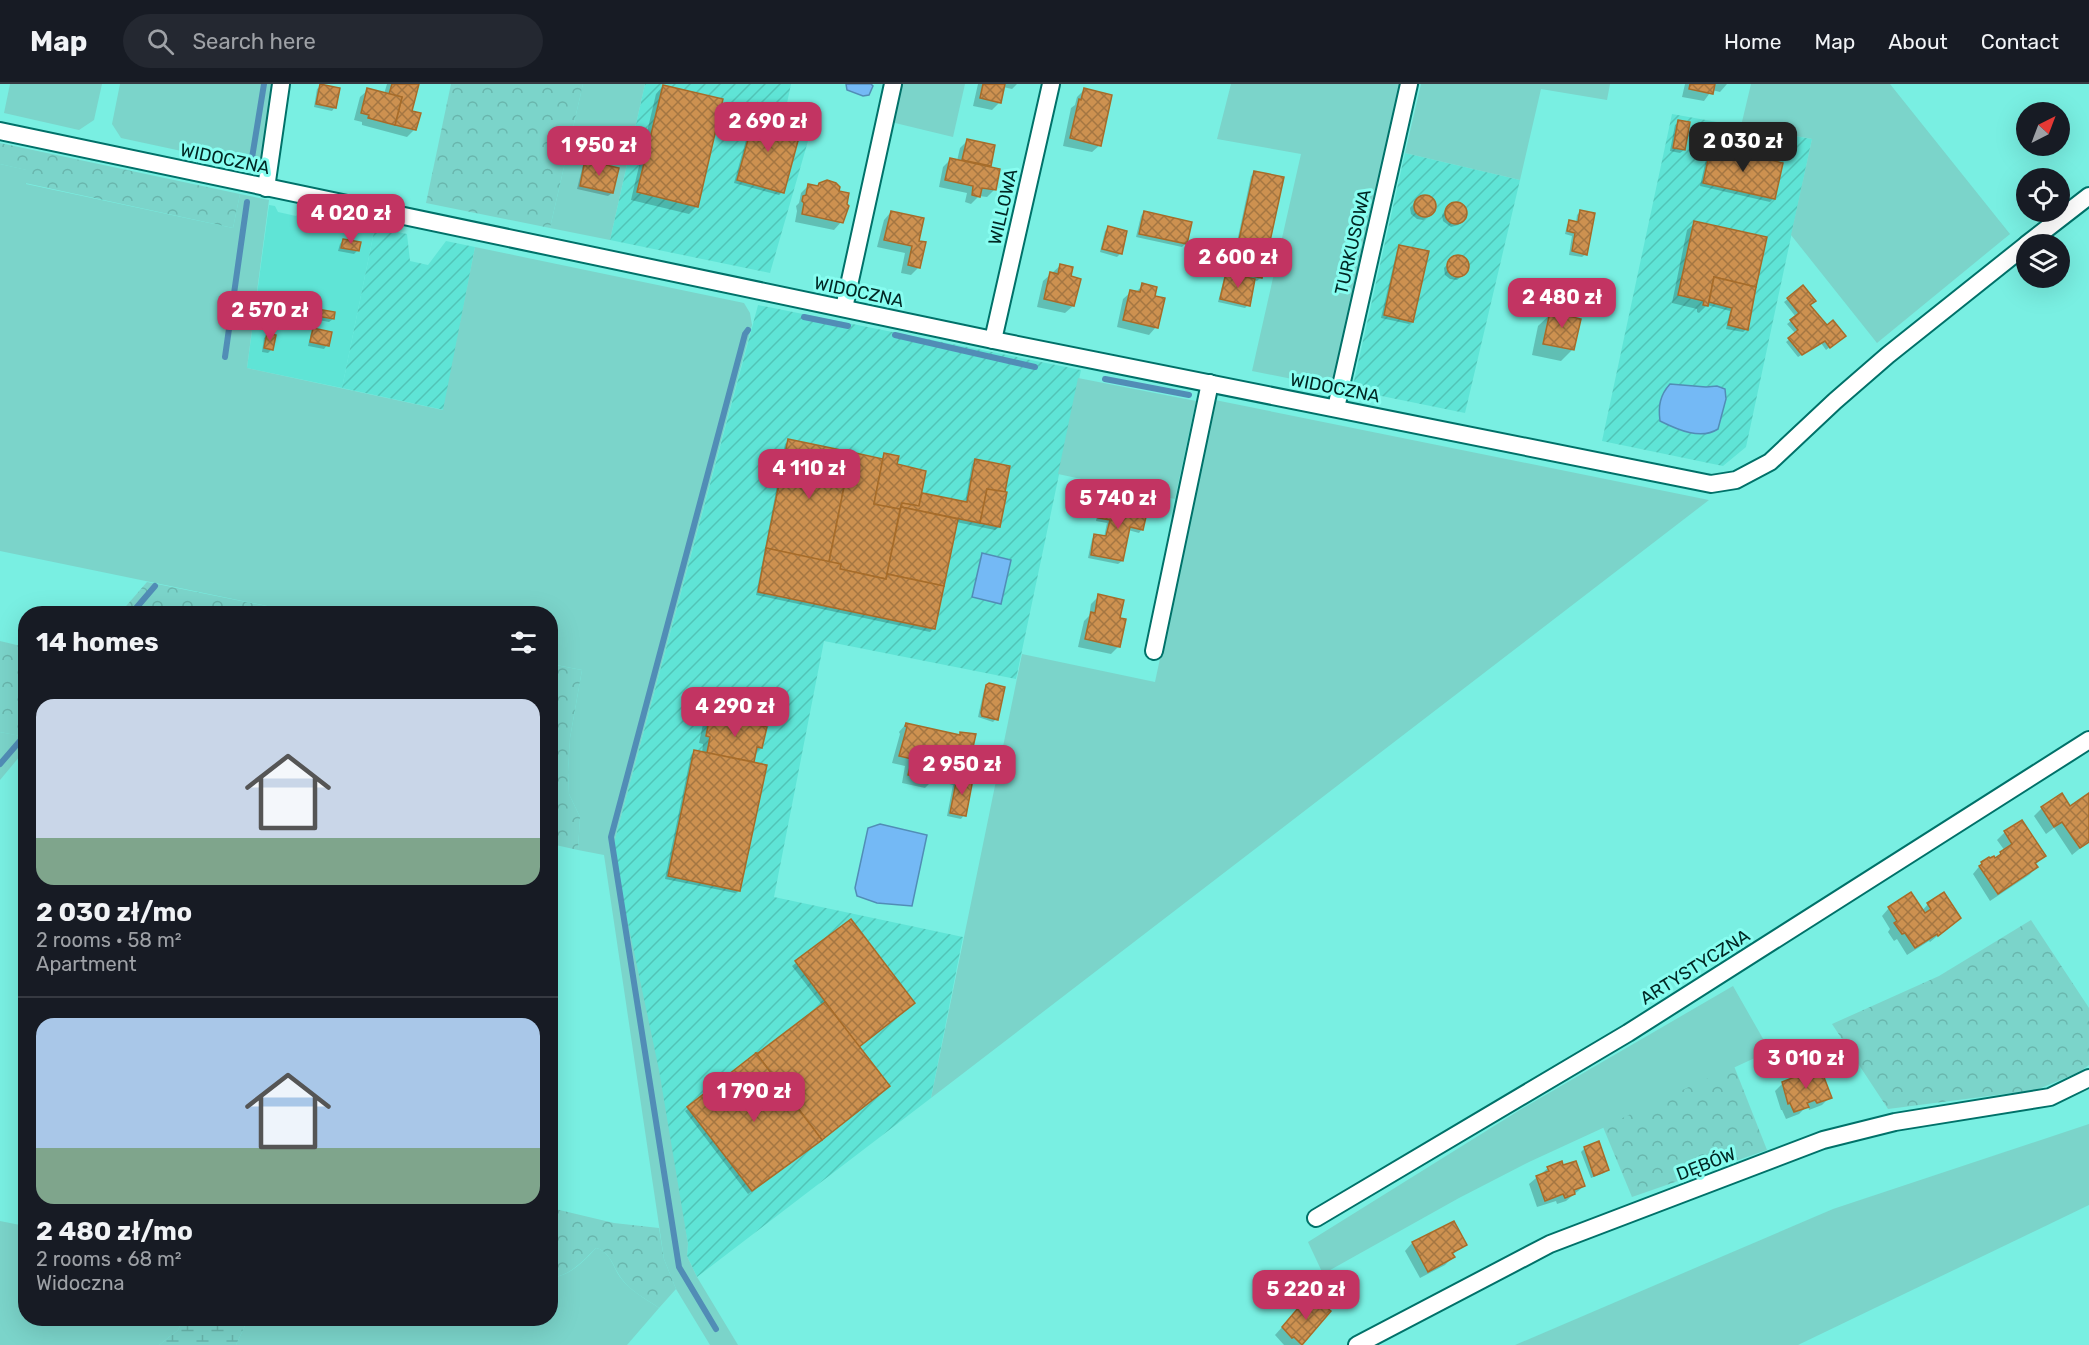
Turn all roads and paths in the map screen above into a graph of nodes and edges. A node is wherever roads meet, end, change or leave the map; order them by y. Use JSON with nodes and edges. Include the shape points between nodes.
{"nodes":[{"id":1,"x":281,"y":84,"type":"edge"},
{"id":2,"x":893,"y":84,"type":"edge"},
{"id":3,"x":1051,"y":84,"type":"edge"},
{"id":4,"x":1409,"y":84,"type":"edge"},
{"id":5,"x":0,"y":131,"type":"edge"},
{"id":6,"x":266,"y":188,"type":"junction"},
{"id":7,"x":2089,"y":195,"type":"edge"},
{"id":8,"x":2041,"y":234,"type":"edge"},
{"id":9,"x":2016,"y":254,"type":"edge"},
{"id":10,"x":844,"y":308,"type":"junction"},
{"id":11,"x":993,"y":340,"type":"junction"},
{"id":12,"x":1210,"y":383,"type":"junction"},
{"id":13,"x":1336,"y":408,"type":"junction"},
{"id":14,"x":1154,"y":651,"type":"dead end"},
{"id":15,"x":2089,"y":740,"type":"edge"},
{"id":16,"x":2089,"y":1078,"type":"edge"},
{"id":17,"x":1316,"y":1218,"type":"dead end"},
{"id":18,"x":1357,"y":1345,"type":"edge"}],
"edges":[{"from":1,"to":6,"type":"street"},
{"from":2,"to":10,"type":"street"},
{"from":3,"to":11,"type":"street","name":"WILLOWA"},
{"from":4,"to":13,"type":"street","name":"TURKUSOWA"},
{"from":5,"to":6,"type":"street","name":"WIDOCZNA"},
{"from":6,"to":10,"type":"street","name":"WIDOCZNA"},
{"from":7,"to":8,"type":"street"},
{"from":9,"to":13,"type":"street","name":"WIDOCZNA","via":[[1888,355],[1770,462],[1736,480],[1711,484]]},
{"from":10,"to":11,"type":"street","name":"WIDOCZNA"},
{"from":11,"to":12,"type":"street","name":"WIDOCZNA"},
{"from":12,"to":13,"type":"street","name":"WIDOCZNA"},
{"from":12,"to":14,"type":"street"},
{"from":15,"to":17,"type":"street","name":"ARTYSTYCZNA","via":[[1628,1033]]},
{"from":16,"to":18,"type":"street","name":"DĘBÓW","via":[[2050,1097],[1895,1122],[1823,1140],[1550,1244]]}]}
